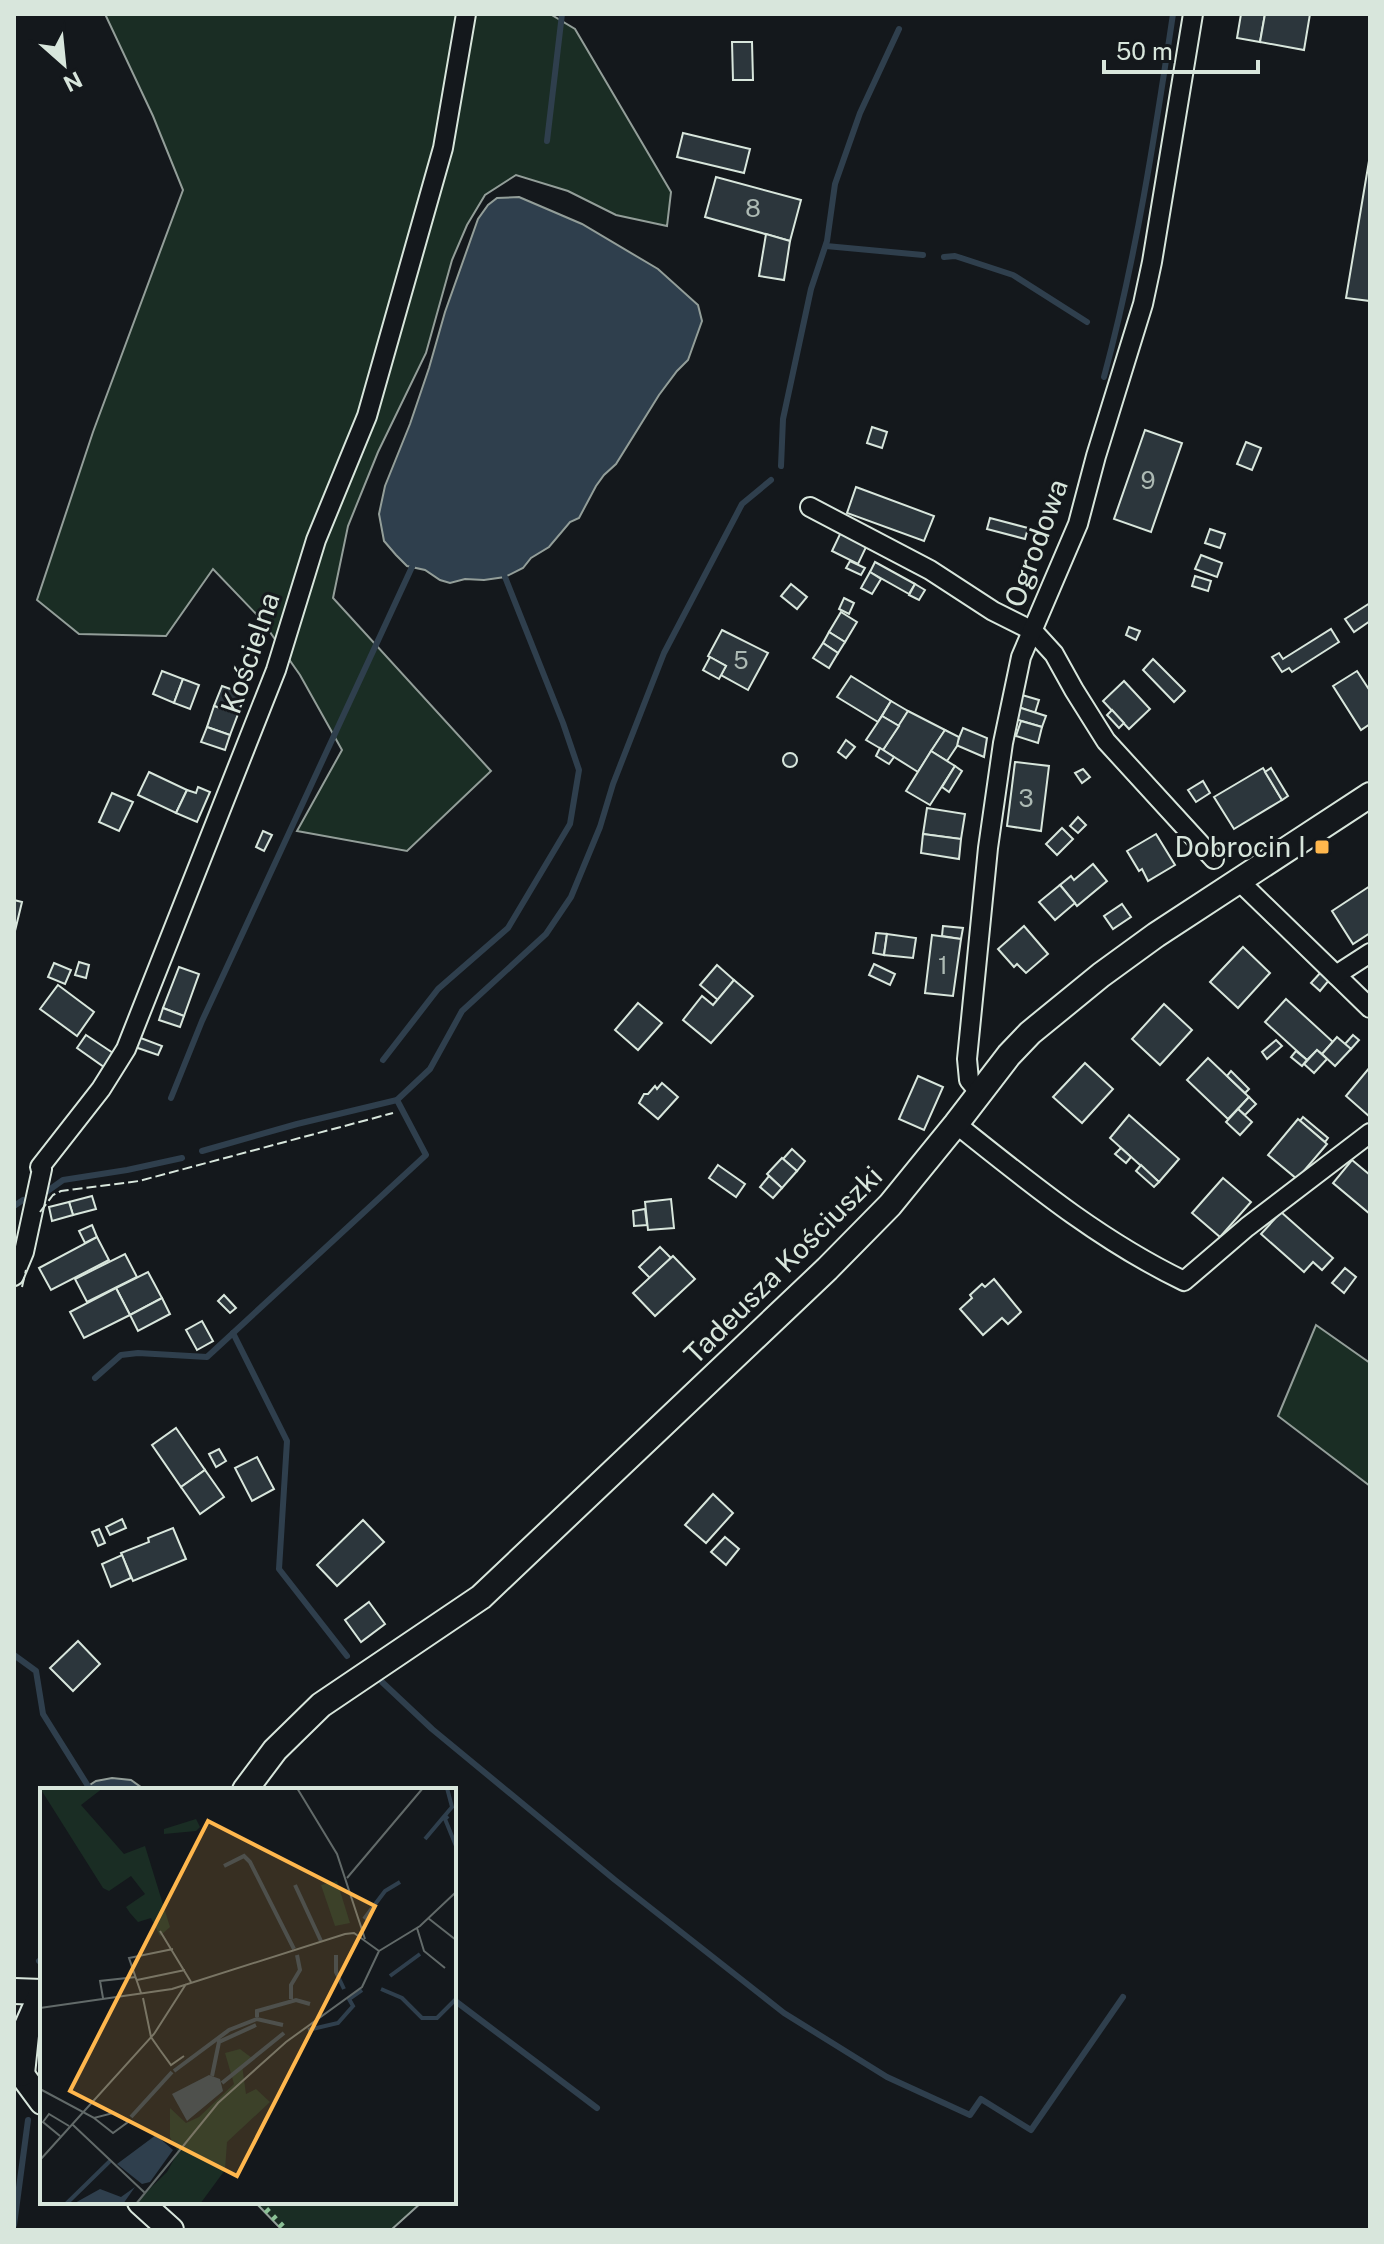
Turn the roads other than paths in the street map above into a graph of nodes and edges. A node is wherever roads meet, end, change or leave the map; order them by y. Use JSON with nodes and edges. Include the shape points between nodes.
{"nodes":[{"id":1,"x":466,"y":14,"type":"edge"},
{"id":2,"x":1193,"y":14,"type":"edge"},
{"id":3,"x":810,"y":507,"type":"dead end"},
{"id":4,"x":1033,"y":631,"type":"junction"},
{"id":5,"x":1370,"y":795,"type":"edge"},
{"id":6,"x":1214,"y":859,"type":"dead end"},
{"id":7,"x":1238,"y":880,"type":"junction"},
{"id":8,"x":1370,"y":953,"type":"edge"},
{"id":9,"x":1336,"y":975,"type":"junction"},
{"id":10,"x":1370,"y":1008,"type":"edge"},
{"id":11,"x":979,"y":1092,"type":"junction"},
{"id":12,"x":956,"y":1124,"type":"junction"},
{"id":13,"x":1370,"y":1133,"type":"edge"},
{"id":14,"x":14,"y":1276,"type":"edge"},
{"id":15,"x":246,"y":1788,"type":"edge"},
{"id":16,"x":14,"y":1991,"type":"edge"},
{"id":17,"x":40,"y":1992,"type":"edge"},
{"id":18,"x":40,"y":1997,"type":"edge"},
{"id":19,"x":18,"y":2069,"type":"edge"},
{"id":20,"x":40,"y":2099,"type":"edge"},
{"id":21,"x":142,"y":2204,"type":"edge"},
{"id":22,"x":171,"y":2230,"type":"edge"}],
"edges":[{"from":1,"to":14,"type":"street","name":"Kościelna","via":[[443,148],[367,416],[316,540],[276,670],[126,1049],[40,1167],[24,1252]]},
{"from":2,"to":4,"type":"street","name":"Ogrodowa","via":[[1143,304],[1078,524]]},
{"from":3,"to":4,"type":"street"},
{"from":4,"to":6,"type":"street","via":[[1054,654],[1106,741]]},
{"from":4,"to":11,"type":"street","name":"Ogrodowa","via":[[1021,657],[1006,729],[988,848],[967,1059],[969,1080]]},
{"from":5,"to":7,"type":"street","name":"Tadeusza Kościuszki"},
{"from":7,"to":9,"type":"street"},
{"from":7,"to":11,"type":"street","name":"Tadeusza Kościuszki","via":[[1053,1013]]},
{"from":8,"to":9,"type":"street"},
{"from":9,"to":10,"type":"street"},
{"from":11,"to":12,"type":"street","name":"Tadeusza Kościuszki"},
{"from":12,"to":13,"type":"street","via":[[1107,1239],[1184,1281]]},
{"from":12,"to":15,"type":"street","name":"Tadeusza Kościuszki","via":[[890,1205],[827,1269],[481,1597],[321,1705],[275,1750]]},
{"from":16,"to":17,"type":"street"},
{"from":18,"to":19,"type":"street"},
{"from":19,"to":20,"type":"street"},
{"from":21,"to":22,"type":"street"}]}
